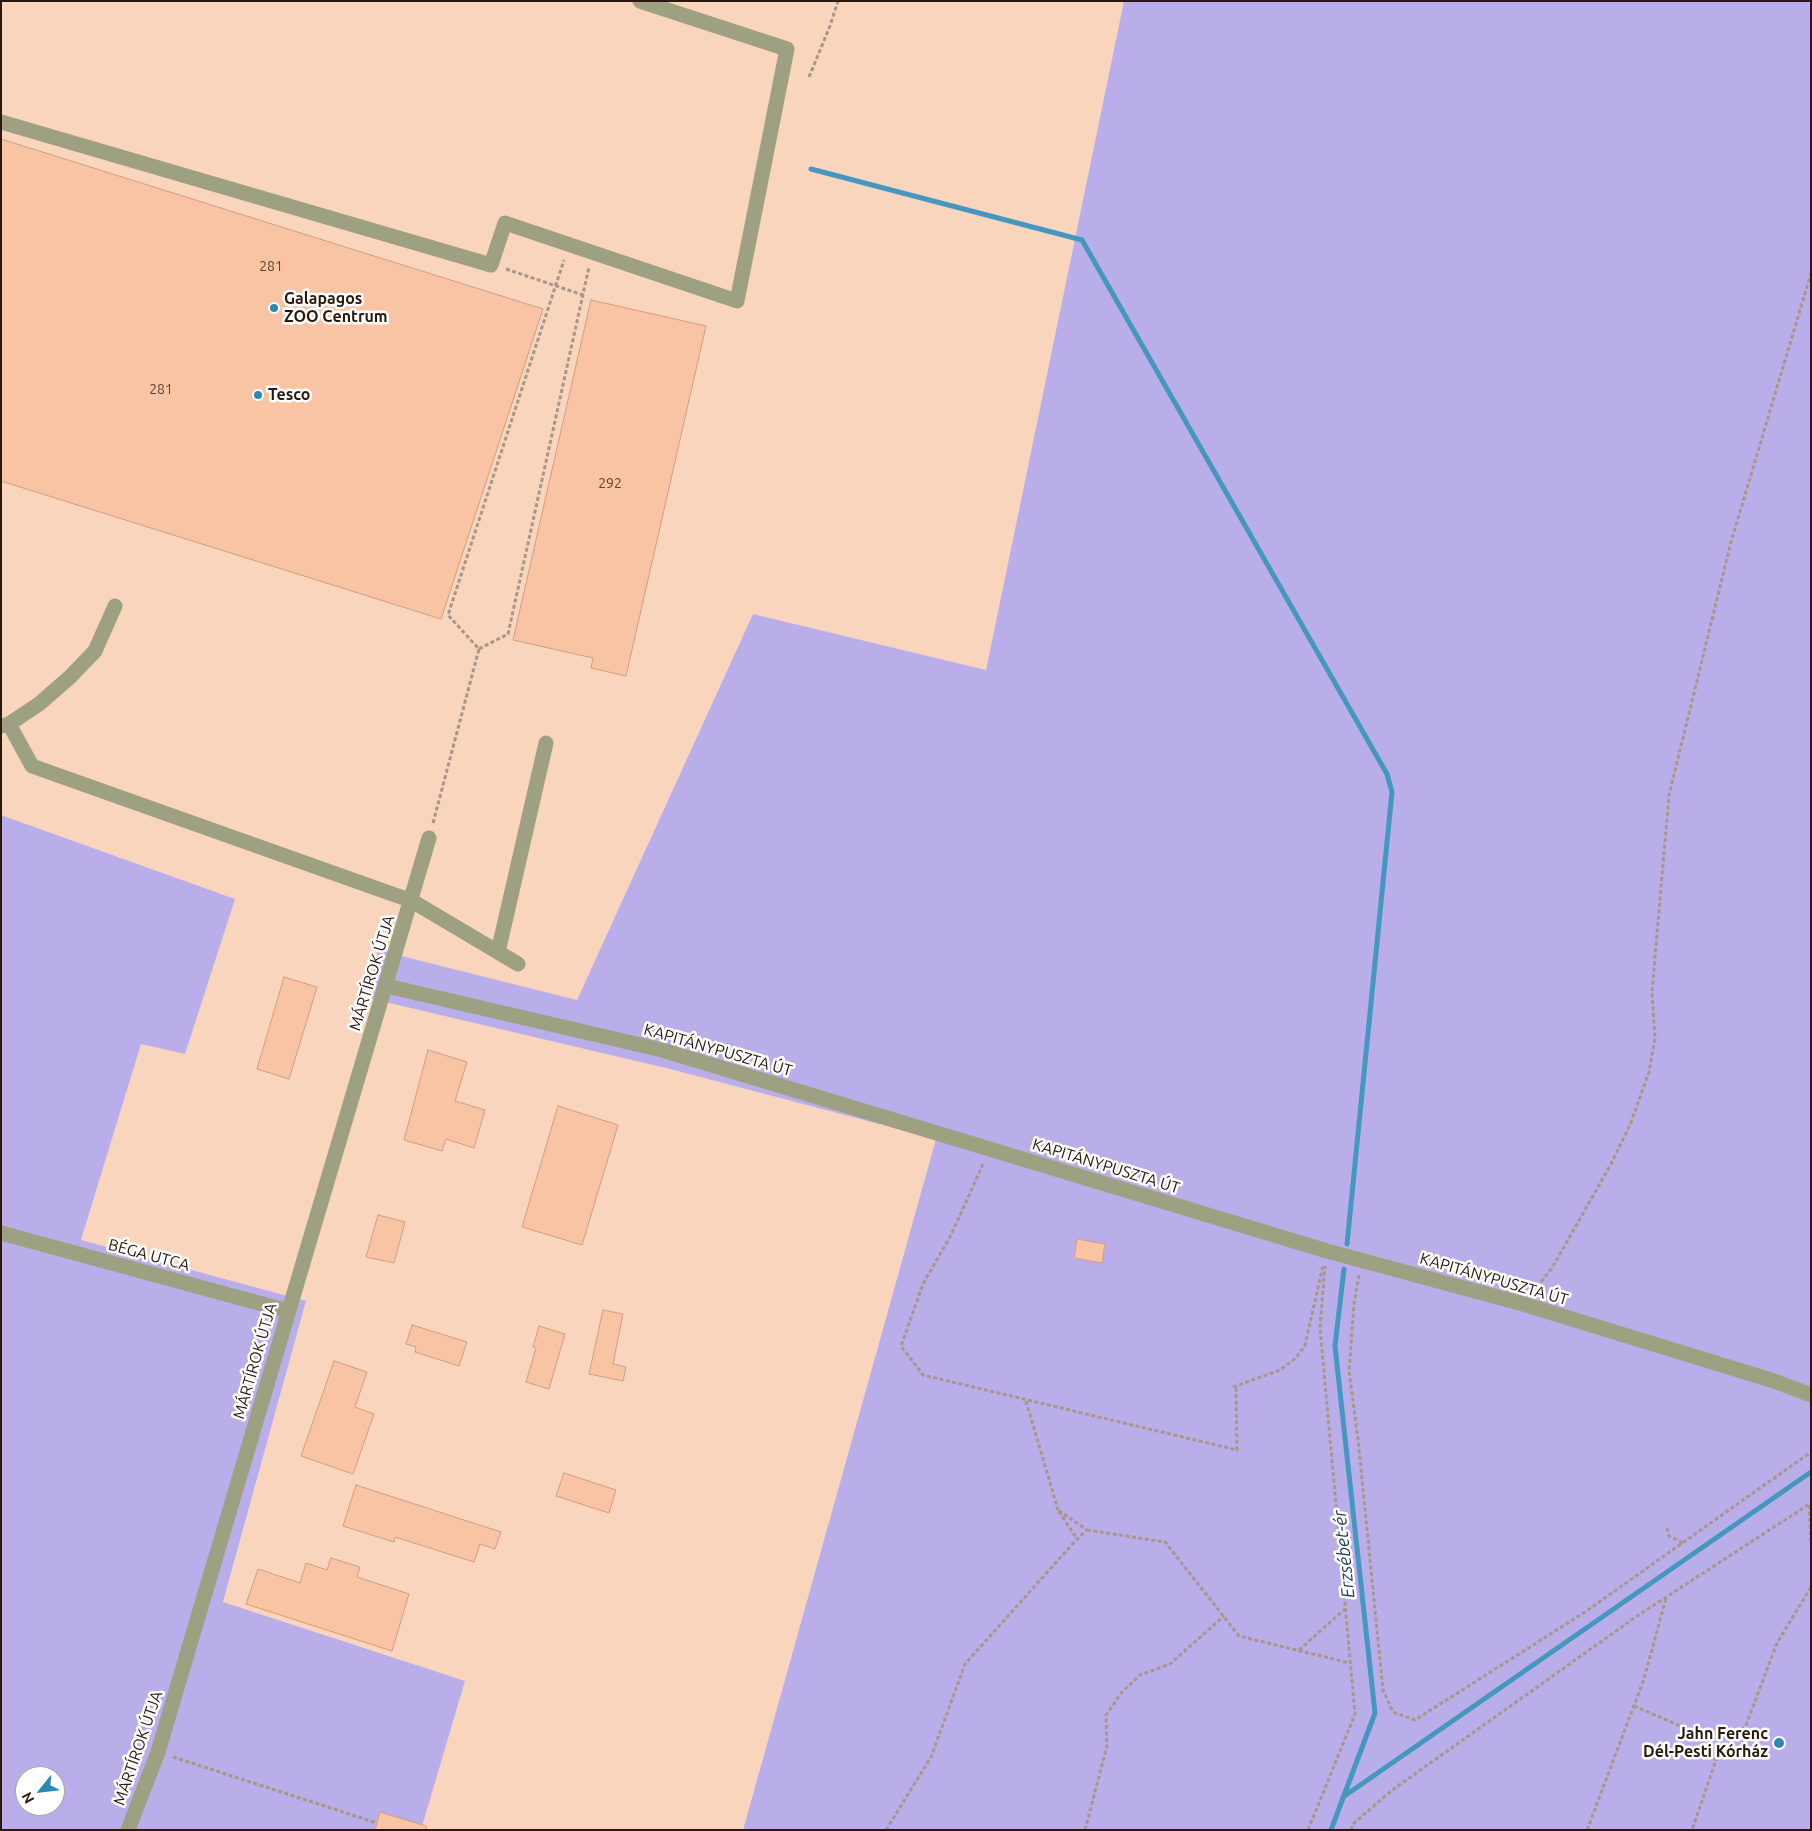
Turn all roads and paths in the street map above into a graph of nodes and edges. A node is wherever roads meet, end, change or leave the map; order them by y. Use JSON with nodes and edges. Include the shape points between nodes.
{"nodes":[{"id":1,"x":640,"y":1,"type":"edge"},
{"id":2,"x":838,"y":1,"type":"edge"},
{"id":3,"x":660,"y":4,"type":"edge"},
{"id":4,"x":809,"y":77,"type":"dead end"},
{"id":5,"x":1,"y":122,"type":"edge"},
{"id":6,"x":569,"y":245,"type":"junction"},
{"id":7,"x":592,"y":252,"type":"junction"},
{"id":8,"x":491,"y":265,"type":"junction"},
{"id":9,"x":1811,"y":272,"type":"edge"},
{"id":10,"x":556,"y":286,"type":"junction"},
{"id":11,"x":583,"y":295,"type":"junction"},
{"id":12,"x":115,"y":606,"type":"dead end"},
{"id":13,"x":478,"y":649,"type":"junction"},
{"id":14,"x":5,"y":725,"type":"edge"},
{"id":15,"x":546,"y":743,"type":"dead end"},
{"id":16,"x":430,"y":838,"type":"joint"},
{"id":17,"x":412,"y":901,"type":"junction"},
{"id":18,"x":498,"y":952,"type":"junction"},
{"id":19,"x":518,"y":964,"type":"dead end"},
{"id":20,"x":387,"y":986,"type":"junction"},
{"id":21,"x":990,"y":1149,"type":"junction"},
{"id":22,"x":1,"y":1233,"type":"edge"},
{"id":23,"x":1327,"y":1251,"type":"junction"},
{"id":24,"x":1362,"y":1260,"type":"junction"},
{"id":25,"x":1523,"y":1304,"type":"junction"},
{"id":26,"x":288,"y":1311,"type":"junction"},
{"id":27,"x":1811,"y":1395,"type":"edge"},
{"id":28,"x":1026,"y":1401,"type":"junction"},
{"id":29,"x":1811,"y":1452,"type":"edge"},
{"id":30,"x":1810,"y":1504,"type":"edge"},
{"id":31,"x":1058,"y":1510,"type":"junction"},
{"id":32,"x":1667,"y":1528,"type":"dead end"},
{"id":33,"x":1087,"y":1530,"type":"junction"},
{"id":34,"x":1076,"y":1539,"type":"junction"},
{"id":35,"x":1683,"y":1543,"type":"junction"},
{"id":36,"x":1811,"y":1544,"type":"edge"},
{"id":37,"x":1811,"y":1587,"type":"edge"},
{"id":38,"x":1666,"y":1597,"type":"junction"},
{"id":39,"x":1345,"y":1609,"type":"junction"},
{"id":40,"x":1224,"y":1616,"type":"junction"},
{"id":41,"x":1299,"y":1650,"type":"junction"},
{"id":42,"x":1350,"y":1663,"type":"junction"},
{"id":43,"x":1634,"y":1706,"type":"junction"},
{"id":44,"x":158,"y":1752,"type":"junction"},
{"id":45,"x":1716,"y":1760,"type":"junction"},
{"id":46,"x":377,"y":1823,"type":"dead end"},
{"id":47,"x":128,"y":1830,"type":"edge"},
{"id":48,"x":886,"y":1830,"type":"edge"},
{"id":49,"x":1084,"y":1830,"type":"edge"},
{"id":50,"x":1308,"y":1830,"type":"edge"},
{"id":51,"x":1351,"y":1830,"type":"edge"},
{"id":52,"x":1586,"y":1830,"type":"edge"},
{"id":53,"x":1692,"y":1830,"type":"edge"}],
"edges":[{"from":1,"to":3,"type":"street"},
{"from":2,"to":4,"type":"path"},
{"from":3,"to":7,"type":"street","via":[[787,49],[737,301]]},
{"from":5,"to":8,"type":"street"},
{"from":6,"to":7,"type":"street"},
{"from":6,"to":8,"type":"street","via":[[505,223]]},
{"from":6,"to":10,"type":"path"},
{"from":7,"to":11,"type":"path"},
{"from":8,"to":10,"type":"path"},
{"from":9,"to":25,"type":"path","via":[[1731,542],[1669,795],[1652,992],[1655,1038],[1649,1072],[1630,1125],[1610,1164],[1552,1268]]},
{"from":10,"to":11,"type":"path"},
{"from":10,"to":13,"type":"path","via":[[448,616]]},
{"from":11,"to":13,"type":"path","via":[[508,634]]},
{"from":12,"to":14,"type":"street","via":[[95,651],[51,693]]},
{"from":13,"to":16,"type":"path"},
{"from":14,"to":17,"type":"street","via":[[32,766]]},
{"from":15,"to":18,"type":"street"},
{"from":16,"to":17,"type":"street","name":"MÁRTÍROK ÚTJA"},
{"from":17,"to":18,"type":"street"},
{"from":17,"to":20,"type":"street","name":"MÁRTÍROK ÚTJA"},
{"from":18,"to":19,"type":"street"},
{"from":20,"to":21,"type":"street","name":"KAPITÁNYPUSZTA ÚT","via":[[662,1050]]},
{"from":20,"to":26,"type":"street","name":"MÁRTÍROK ÚTJA"},
{"from":21,"to":23,"type":"street","name":"KAPITÁNYPUSZTA ÚT"},
{"from":21,"to":28,"type":"path","via":[[951,1235],[923,1284],[901,1346],[923,1375]]},
{"from":22,"to":26,"type":"street","name":"BÉGA UTCA"},
{"from":23,"to":24,"type":"street","name":"KAPITÁNYPUSZTA ÚT"},
{"from":23,"to":28,"type":"path","via":[[1301,1352],[1280,1370],[1234,1386],[1237,1450]]},
{"from":23,"to":39,"type":"path","via":[[1320,1328]]},
{"from":24,"to":25,"type":"street","name":"KAPITÁNYPUSZTA ÚT"},
{"from":24,"to":35,"type":"path","via":[[1348,1370],[1383,1690],[1393,1712],[1415,1720],[1585,1612]]},
{"from":25,"to":27,"type":"street","name":"KAPITÁNYPUSZTA ÚT"},
{"from":26,"to":44,"type":"street","name":"MÁRTÍROK ÚTJA"},
{"from":28,"to":31,"type":"path"},
{"from":29,"to":35,"type":"path"},
{"from":30,"to":36,"type":"path"},
{"from":30,"to":38,"type":"path"},
{"from":31,"to":33,"type":"path"},
{"from":31,"to":34,"type":"path"},
{"from":32,"to":35,"type":"path","via":[[1669,1536]]},
{"from":33,"to":34,"type":"path"},
{"from":33,"to":40,"type":"path","via":[[1165,1542]]},
{"from":34,"to":48,"type":"path","via":[[966,1664],[931,1757]]},
{"from":37,"to":45,"type":"path","via":[[1777,1643],[1746,1725]]},
{"from":38,"to":43,"type":"path"},
{"from":38,"to":51,"type":"path","via":[[1391,1791],[1353,1824]]},
{"from":39,"to":41,"type":"path"},
{"from":39,"to":42,"type":"path"},
{"from":40,"to":41,"type":"path","via":[[1240,1636]]},
{"from":40,"to":49,"type":"path","via":[[1170,1664],[1140,1675],[1122,1692],[1106,1715],[1107,1746]]},
{"from":41,"to":42,"type":"path"},
{"from":42,"to":50,"type":"path","via":[[1355,1714]]},
{"from":43,"to":45,"type":"path","via":[[1692,1731]]},
{"from":43,"to":52,"type":"path"},
{"from":44,"to":46,"type":"path"},
{"from":44,"to":47,"type":"street","name":"MÁRTÍROK ÚTJA"},
{"from":45,"to":53,"type":"path"}]}
